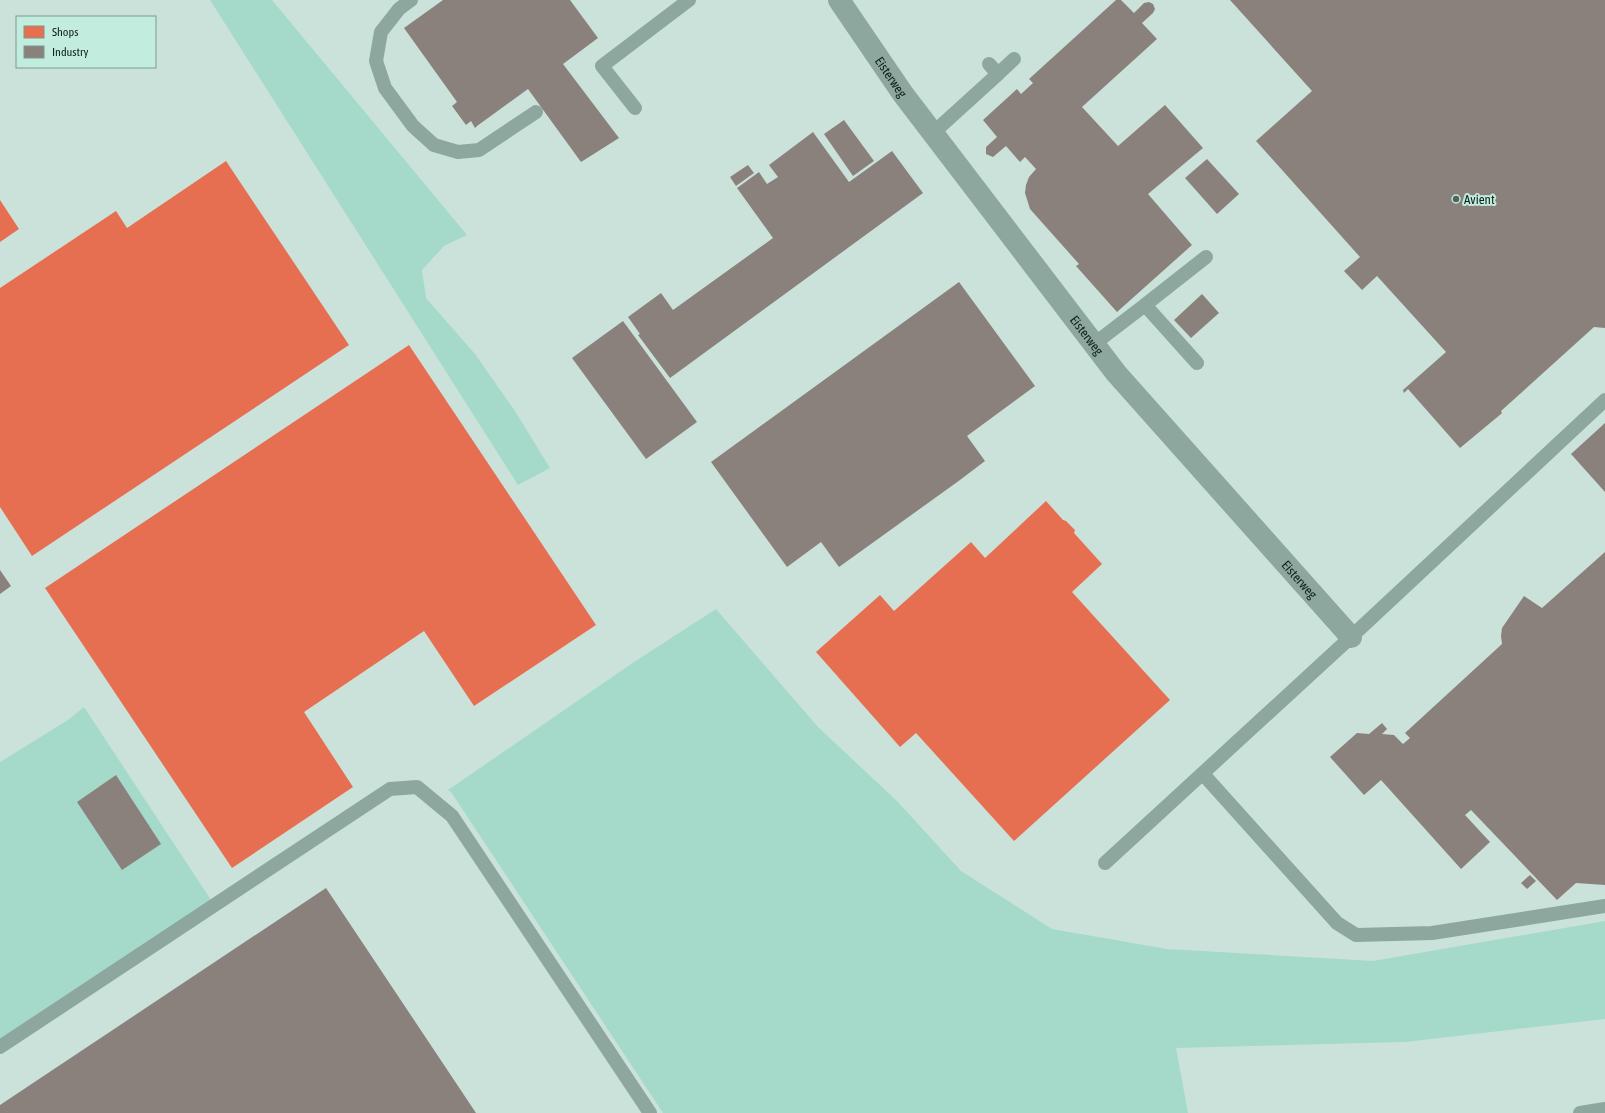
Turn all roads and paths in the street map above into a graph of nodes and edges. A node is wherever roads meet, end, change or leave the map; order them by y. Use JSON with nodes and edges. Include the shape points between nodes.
{"nodes":[{"id":1,"x":411,"y":0,"type":"edge"},
{"id":2,"x":689,"y":0,"type":"edge"},
{"id":3,"x":850,"y":4,"type":"edge"},
{"id":4,"x":1014,"y":59,"type":"dead end"},
{"id":5,"x":635,"y":108,"type":"dead end"},
{"id":6,"x":536,"y":112,"type":"dead end"},
{"id":7,"x":933,"y":133,"type":"junction"},
{"id":8,"x":1206,"y":257,"type":"dead end"},
{"id":9,"x":1145,"y":305,"type":"junction"},
{"id":10,"x":1094,"y":344,"type":"junction"},
{"id":11,"x":1197,"y":363,"type":"dead end"},
{"id":12,"x":1605,"y":400,"type":"edge"},
{"id":13,"x":1351,"y":637,"type":"junction"},
{"id":14,"x":1203,"y":774,"type":"junction"},
{"id":15,"x":1105,"y":863,"type":"dead end"},
{"id":16,"x":1605,"y":906,"type":"edge"},
{"id":17,"x":0,"y":1047,"type":"edge"},
{"id":18,"x":1605,"y":1109,"type":"edge"},
{"id":19,"x":650,"y":1113,"type":"edge"},
{"id":20,"x":1580,"y":1113,"type":"edge"}],
"edges":[{"from":1,"to":6,"type":"lane","via":[[399,9],[381,32],[376,61],[385,88],[418,131],[434,145],[458,152],[479,150]]},
{"from":2,"to":5,"type":"lane","via":[[602,66]]},
{"from":3,"to":7,"type":"street","name":"Eisterweg","via":[[903,94]]},
{"from":4,"to":7,"type":"lane","via":[[993,69]]},
{"from":7,"to":10,"type":"street","name":"Eisterweg"},
{"from":8,"to":9,"type":"lane"},
{"from":9,"to":10,"type":"lane"},
{"from":9,"to":11,"type":"lane"},
{"from":10,"to":13,"type":"street","name":"Eisterweg","via":[[1116,373]]},
{"from":12,"to":13,"type":"lane"},
{"from":13,"to":14,"type":"lane"},
{"from":14,"to":15,"type":"lane"},
{"from":14,"to":16,"type":"lane","via":[[1337,923],[1356,935],[1432,933]]},
{"from":17,"to":19,"type":"lane","via":[[390,789],[417,787],[452,816]]},
{"from":18,"to":20,"type":"lane"}]}
